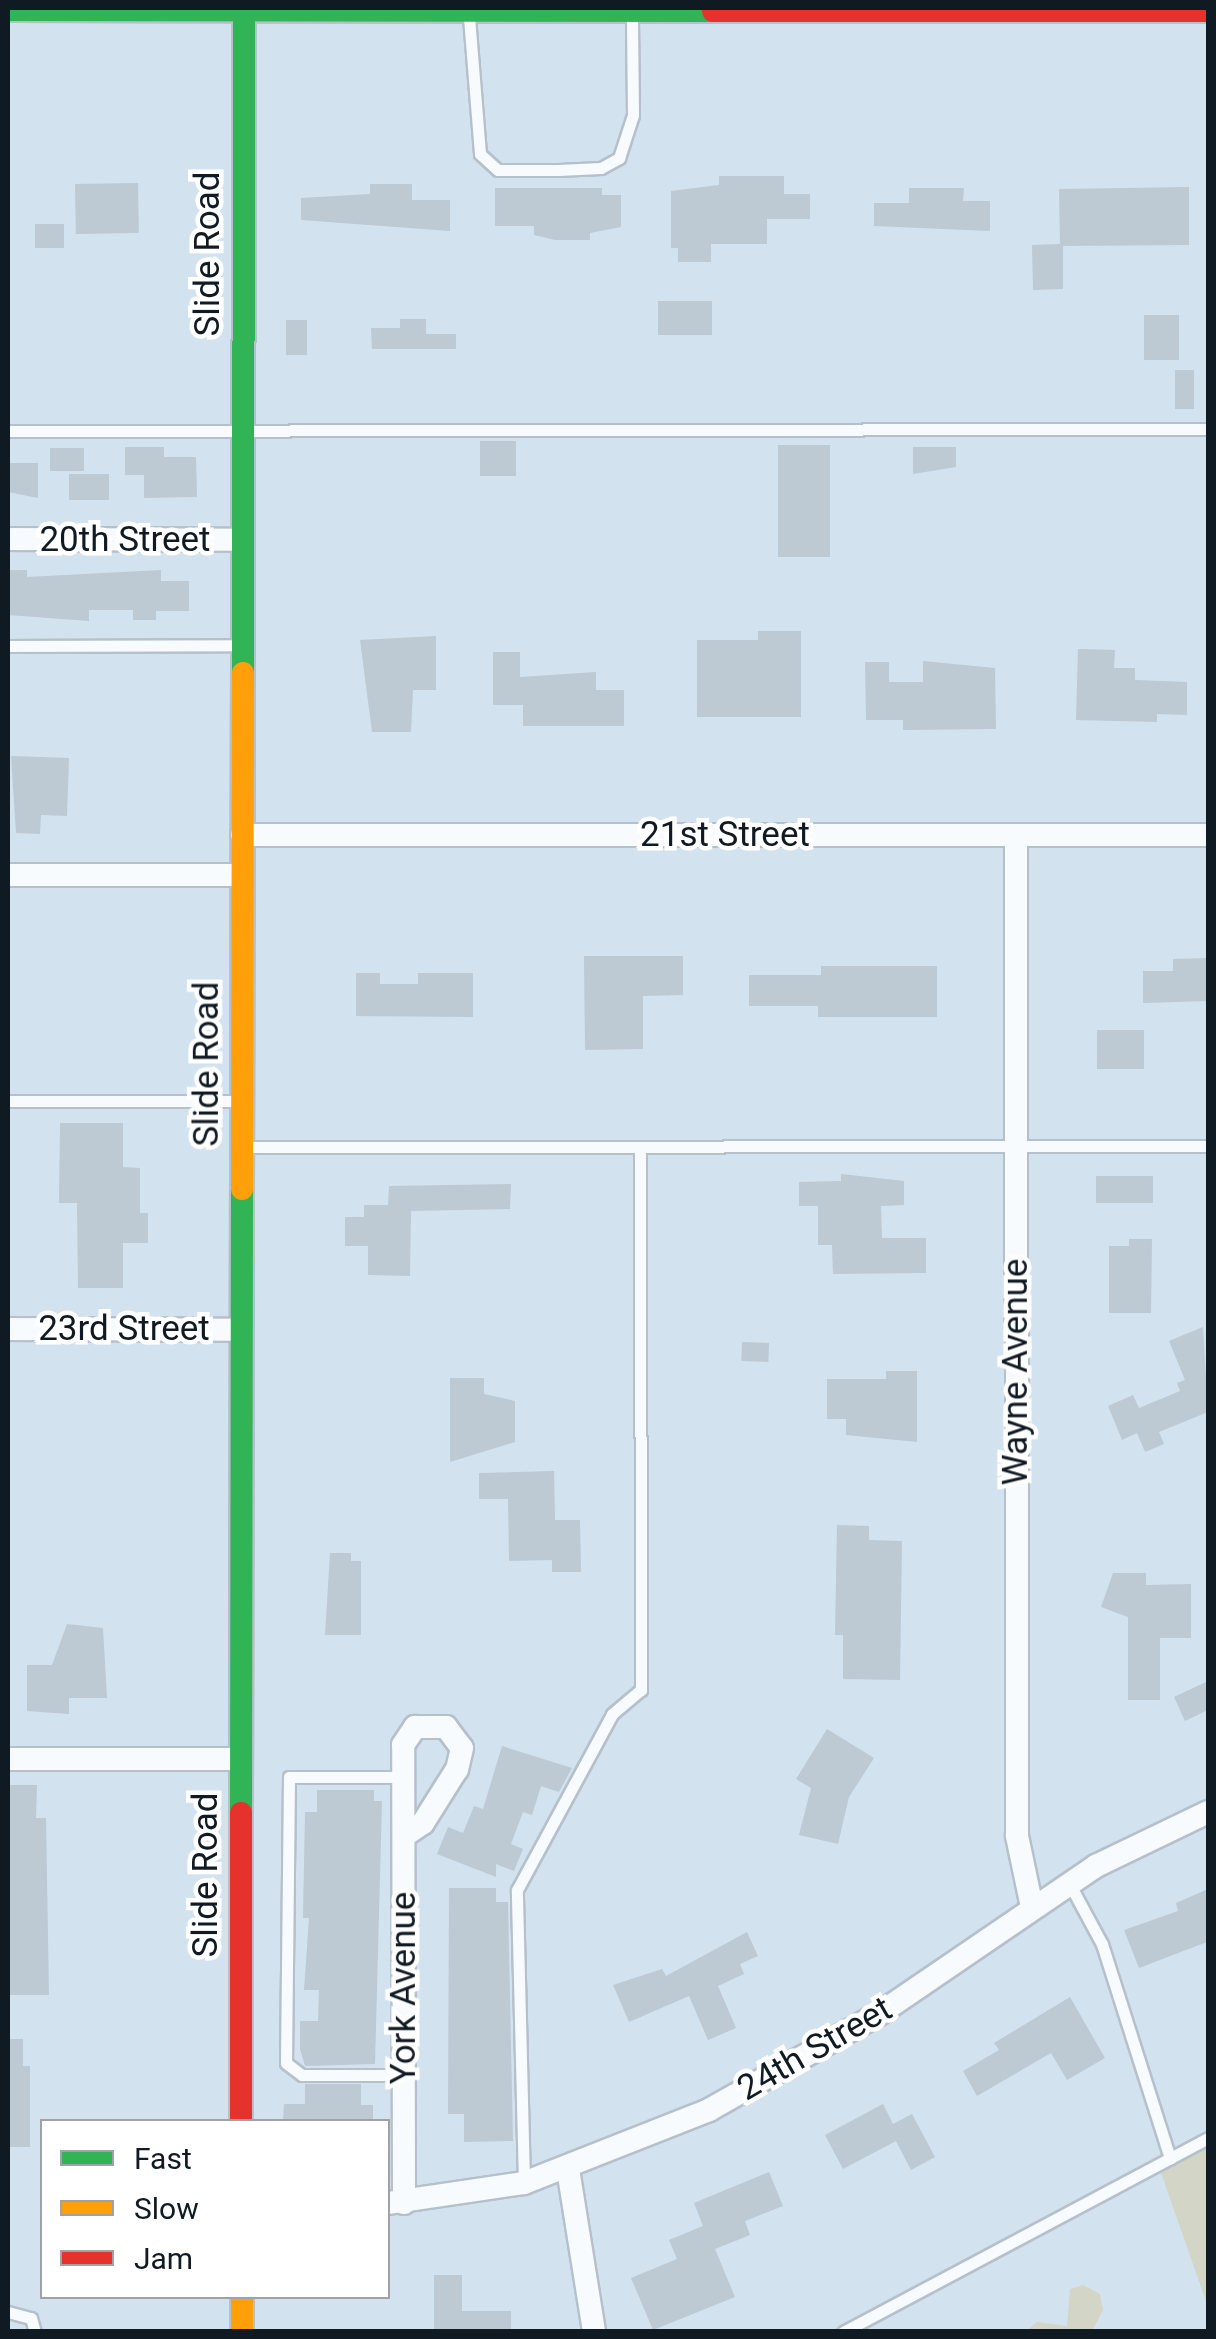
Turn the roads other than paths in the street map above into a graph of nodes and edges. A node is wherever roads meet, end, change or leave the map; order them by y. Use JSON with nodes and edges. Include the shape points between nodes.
{"nodes":[{"id":1,"x":600,"y":8,"type":"edge"},
{"id":2,"x":244,"y":9,"type":"edge"},
{"id":3,"x":857,"y":9,"type":"edge"},
{"id":4,"x":8,"y":10,"type":"edge"},
{"id":5,"x":468,"y":10,"type":"junction"},
{"id":6,"x":632,"y":10,"type":"junction"},
{"id":7,"x":1208,"y":10,"type":"edge"},
{"id":8,"x":243,"y":430,"type":"junction"},
{"id":9,"x":1208,"y":430,"type":"edge"},
{"id":10,"x":8,"y":431,"type":"edge"},
{"id":11,"x":8,"y":540,"type":"edge"},
{"id":12,"x":243,"y":540,"type":"junction"},
{"id":13,"x":242,"y":645,"type":"junction"},
{"id":14,"x":8,"y":646,"type":"edge"},
{"id":15,"x":242,"y":835,"type":"junction"},
{"id":16,"x":1208,"y":835,"type":"edge"},
{"id":17,"x":1016,"y":836,"type":"junction"},
{"id":18,"x":8,"y":875,"type":"edge"},
{"id":19,"x":242,"y":875,"type":"junction"},
{"id":20,"x":8,"y":1101,"type":"edge"},
{"id":21,"x":242,"y":1101,"type":"junction"},
{"id":22,"x":1208,"y":1146,"type":"edge"},
{"id":23,"x":242,"y":1147,"type":"junction"},
{"id":24,"x":640,"y":1147,"type":"junction"},
{"id":25,"x":1016,"y":1147,"type":"junction"},
{"id":26,"x":8,"y":1329,"type":"edge"},
{"id":27,"x":241,"y":1330,"type":"junction"},
{"id":28,"x":8,"y":1759,"type":"edge"},
{"id":29,"x":241,"y":1759,"type":"junction"},
{"id":30,"x":403,"y":1777,"type":"junction"},
{"id":31,"x":1208,"y":1812,"type":"edge"},
{"id":32,"x":408,"y":1833,"type":"junction"},
{"id":33,"x":1069,"y":1883,"type":"junction"},
{"id":34,"x":1032,"y":1908,"type":"junction"},
{"id":35,"x":404,"y":2076,"type":"junction"},
{"id":36,"x":241,"y":2119,"type":"edge"},
{"id":37,"x":1208,"y":2138,"type":"edge"},
{"id":38,"x":1170,"y":2159,"type":"junction"},
{"id":39,"x":568,"y":2168,"type":"junction"},
{"id":40,"x":524,"y":2183,"type":"junction"},
{"id":41,"x":396,"y":2202,"type":"edge"},
{"id":42,"x":242,"y":2299,"type":"edge"},
{"id":43,"x":8,"y":2312,"type":"edge"},
{"id":44,"x":35,"y":2332,"type":"edge"},
{"id":45,"x":242,"y":2332,"type":"edge"},
{"id":46,"x":594,"y":2332,"type":"edge"},
{"id":47,"x":843,"y":2332,"type":"edge"}],
"edges":[{"from":1,"to":5,"type":"main road"},
{"from":1,"to":6,"type":"main road"},
{"from":2,"to":4,"type":"main road"},
{"from":2,"to":5,"type":"main road"},
{"from":2,"to":8,"type":"main road","name":"Slide Road"},
{"from":3,"to":6,"type":"main road"},
{"from":3,"to":7,"type":"main road"},
{"from":5,"to":6,"type":"lane","via":[[474,135],[480,154],[498,170],[601,168],[619,158],[633,116]]},
{"from":8,"to":9,"type":"lane"},
{"from":8,"to":10,"type":"lane"},
{"from":8,"to":12,"type":"main road","name":"Slide Road"},
{"from":11,"to":12,"type":"street","name":"20th Street"},
{"from":12,"to":13,"type":"main road","name":"Slide Road"},
{"from":13,"to":14,"type":"lane"},
{"from":13,"to":15,"type":"main road","name":"Slide Road"},
{"from":15,"to":17,"type":"street","name":"21st Street"},
{"from":15,"to":19,"type":"main road","name":"Slide Road"},
{"from":16,"to":17,"type":"street","name":"21st Street"},
{"from":17,"to":25,"type":"street","name":"Wayne Avenue"},
{"from":18,"to":19,"type":"street"},
{"from":19,"to":21,"type":"main road","name":"Slide Road"},
{"from":20,"to":21,"type":"lane"},
{"from":21,"to":23,"type":"main road","name":"Slide Road"},
{"from":22,"to":25,"type":"lane"},
{"from":23,"to":24,"type":"lane"},
{"from":23,"to":27,"type":"main road","name":"Slide Road"},
{"from":24,"to":25,"type":"lane"},
{"from":24,"to":40,"type":"lane","via":[[642,1690],[612,1714],[517,1890]]},
{"from":25,"to":34,"type":"street","name":"Wayne Avenue","via":[[1017,1836]]},
{"from":26,"to":27,"type":"street","name":"23rd Street"},
{"from":27,"to":29,"type":"main road","name":"Slide Road"},
{"from":28,"to":29,"type":"street"},
{"from":29,"to":36,"type":"main road","name":"Slide Road"},
{"from":30,"to":32,"type":"street","name":"York Avenue"},
{"from":30,"to":32,"type":"street","name":"York Avenue","via":[[403,1746],[415,1727],[446,1727],[459,1739],[457,1769],[423,1823]]},
{"from":30,"to":35,"type":"lane","via":[[290,1777],[286,2063],[302,2075]]},
{"from":31,"to":33,"type":"street","name":"24th Street"},
{"from":32,"to":35,"type":"street","name":"York Avenue"},
{"from":33,"to":34,"type":"street","name":"24th Street"},
{"from":33,"to":38,"type":"lane","via":[[1102,1944]]},
{"from":34,"to":39,"type":"street","name":"24th Street","via":[[879,2014],[785,2069],[710,2110]]},
{"from":35,"to":41,"type":"street","name":"York Avenue"},
{"from":37,"to":38,"type":"lane"},
{"from":38,"to":47,"type":"lane"},
{"from":39,"to":40,"type":"street","name":"24th Street"},
{"from":39,"to":46,"type":"street"},
{"from":40,"to":41,"type":"street","name":"24th Street"},
{"from":42,"to":45,"type":"main road"},
{"from":43,"to":44,"type":"lane","via":[[31,2318]]}]}
